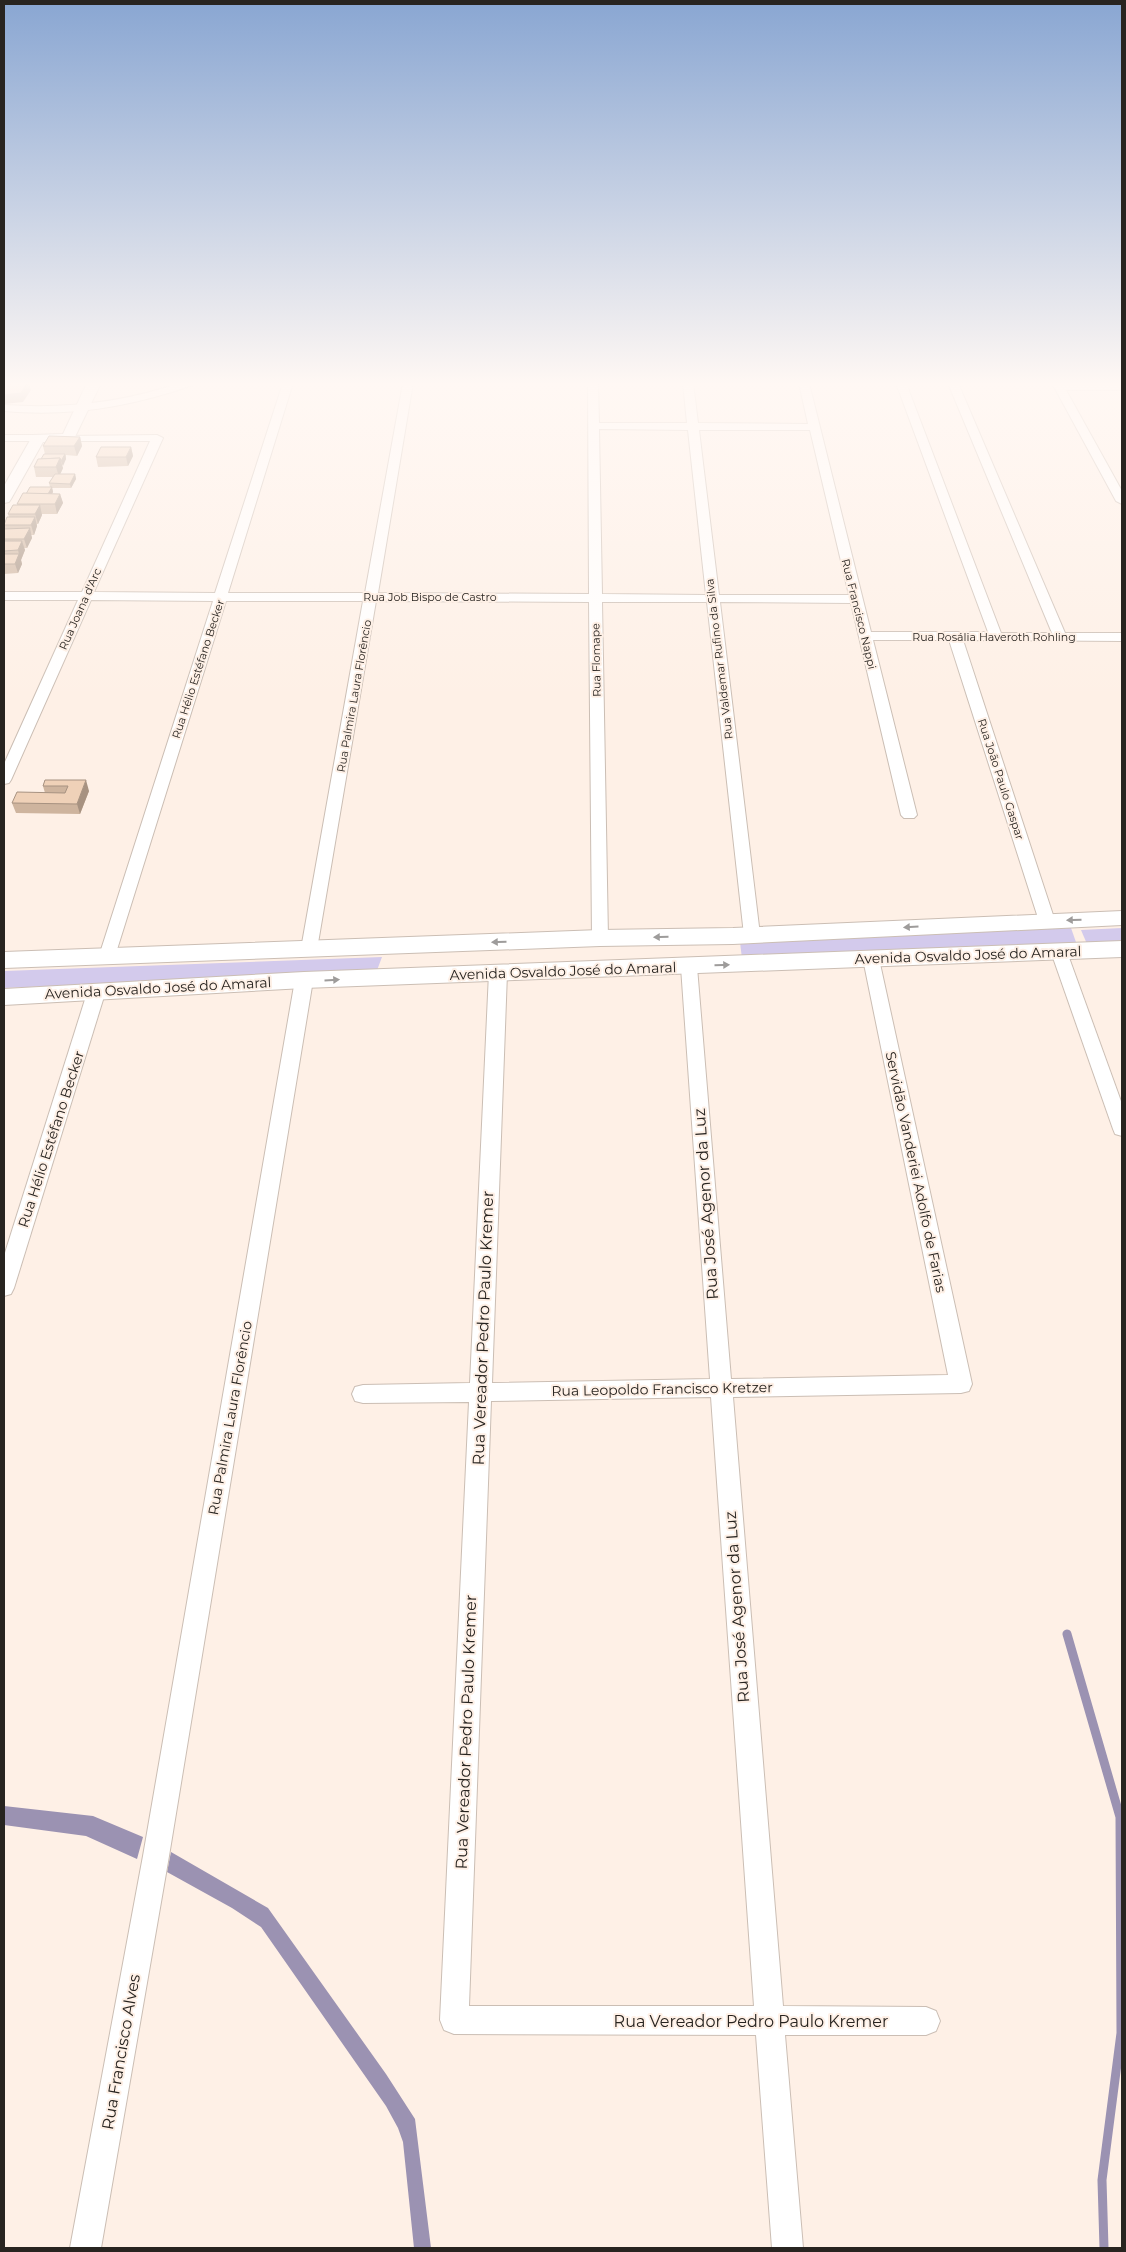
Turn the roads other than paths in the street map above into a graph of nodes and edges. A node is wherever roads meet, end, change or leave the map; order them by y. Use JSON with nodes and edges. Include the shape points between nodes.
{"nodes":[{"id":1,"x":134,"y":488,"type":"edge"},
{"id":2,"x":255,"y":488,"type":"edge"},
{"id":3,"x":390,"y":488,"type":"edge"},
{"id":4,"x":594,"y":488,"type":"edge"},
{"id":5,"x":700,"y":488,"type":"edge"},
{"id":6,"x":829,"y":488,"type":"edge"},
{"id":7,"x":940,"y":488,"type":"edge"},
{"id":8,"x":997,"y":488,"type":"edge"},
{"id":9,"x":1115,"y":488,"type":"edge"},
{"id":10,"x":1122,"y":500,"type":"edge"},
{"id":11,"x":4,"y":596,"type":"edge"},
{"id":12,"x":86,"y":596,"type":"junction"},
{"id":13,"x":220,"y":597,"type":"junction"},
{"id":14,"x":371,"y":597,"type":"junction"},
{"id":15,"x":596,"y":598,"type":"junction"},
{"id":16,"x":712,"y":598,"type":"junction"},
{"id":17,"x":856,"y":599,"type":"junction"},
{"id":18,"x":865,"y":636,"type":"junction"},
{"id":19,"x":955,"y":637,"type":"junction"},
{"id":20,"x":996,"y":637,"type":"junction"},
{"id":21,"x":1060,"y":637,"type":"junction"},
{"id":22,"x":1122,"y":637,"type":"edge"},
{"id":23,"x":4,"y":780,"type":"edge"},
{"id":24,"x":909,"y":815,"type":"dead end"},
{"id":25,"x":1122,"y":918,"type":"edge"},
{"id":26,"x":1047,"y":920,"type":"junction"},
{"id":27,"x":752,"y":935,"type":"junction"},
{"id":28,"x":600,"y":938,"type":"junction"},
{"id":29,"x":421,"y":945,"type":"junction"},
{"id":30,"x":309,"y":949,"type":"junction"},
{"id":31,"x":1122,"y":949,"type":"edge"},
{"id":32,"x":1059,"y":952,"type":"junction"},
{"id":33,"x":107,"y":956,"type":"junction"},
{"id":34,"x":871,"y":959,"type":"junction"},
{"id":35,"x":4,"y":960,"type":"edge"},
{"id":36,"x":689,"y":967,"type":"junction"},
{"id":37,"x":498,"y":973,"type":"junction"},
{"id":38,"x":410,"y":976,"type":"junction"},
{"id":39,"x":304,"y":980,"type":"junction"},
{"id":40,"x":97,"y":990,"type":"junction"},
{"id":41,"x":4,"y":997,"type":"edge"},
{"id":42,"x":1122,"y":1129,"type":"edge"},
{"id":43,"x":4,"y":1288,"type":"edge"},
{"id":44,"x":962,"y":1384,"type":"joint"},
{"id":45,"x":720,"y":1388,"type":"junction"},
{"id":46,"x":481,"y":1392,"type":"junction"},
{"id":47,"x":363,"y":1394,"type":"dead end"},
{"id":48,"x":156,"y":1856,"type":"joint"},
{"id":49,"x":770,"y":2020,"type":"junction"},
{"id":50,"x":926,"y":2021,"type":"dead end"},
{"id":51,"x":85,"y":2248,"type":"edge"},
{"id":52,"x":787,"y":2248,"type":"edge"}],
"edges":[{"from":1,"to":12,"type":"street","name":"Rua Joana d'Arc"},
{"from":2,"to":13,"type":"street","name":"Rua Hélio Estéfano Becker"},
{"from":3,"to":14,"type":"street","name":"Rua Palmira Laura Florêncio"},
{"from":4,"to":15,"type":"street","name":"Rua Flomape"},
{"from":5,"to":16,"type":"street","name":"Rua Valdemar Rufino da Silva"},
{"from":6,"to":17,"type":"street","name":"Rua Francisco Nappi"},
{"from":7,"to":20,"type":"street"},
{"from":8,"to":21,"type":"street"},
{"from":9,"to":10,"type":"street"},
{"from":11,"to":12,"type":"street","name":"Rua Job Bispo de Castro"},
{"from":12,"to":13,"type":"street","name":"Rua Job Bispo de Castro"},
{"from":12,"to":23,"type":"street","name":"Rua Joana d'Arc"},
{"from":13,"to":14,"type":"street","name":"Rua Job Bispo de Castro"},
{"from":13,"to":33,"type":"street","name":"Rua Hélio Estéfano Becker"},
{"from":14,"to":15,"type":"street","name":"Rua Job Bispo de Castro"},
{"from":14,"to":30,"type":"street","name":"Rua Palmira Laura Florêncio"},
{"from":15,"to":16,"type":"street","name":"Rua Job Bispo de Castro"},
{"from":15,"to":28,"type":"street","name":"Rua Flomape"},
{"from":16,"to":17,"type":"street","name":"Rua Job Bispo de Castro"},
{"from":16,"to":27,"type":"street","name":"Rua Valdemar Rufino da Silva"},
{"from":17,"to":18,"type":"street","name":"Rua Francisco Nappi"},
{"from":18,"to":19,"type":"street","name":"Rua Rosália Haveroth Rohling"},
{"from":18,"to":24,"type":"street","name":"Rua Francisco Nappi"},
{"from":19,"to":20,"type":"street","name":"Rua Rosália Haveroth Rohling"},
{"from":19,"to":26,"type":"street","name":"Rua João Paulo Gaspar"},
{"from":20,"to":21,"type":"street","name":"Rua Rosália Haveroth Rohling"},
{"from":21,"to":22,"type":"street","name":"Rua Rosália Haveroth Rohling"},
{"from":25,"to":26,"type":"main road","name":"Avenida Osvaldo José do Amaral","one_way":true},
{"from":26,"to":27,"type":"main road","name":"Avenida Osvaldo José do Amaral","one_way":true},
{"from":27,"to":28,"type":"main road","name":"Avenida Osvaldo José do Amaral","one_way":true},
{"from":28,"to":29,"type":"main road","name":"Avenida Osvaldo José do Amaral","one_way":true},
{"from":29,"to":30,"type":"main road","name":"Avenida Osvaldo José do Amaral"},
{"from":29,"to":38,"type":"main road","via":[[404,959],[403,965]]},
{"from":30,"to":33,"type":"main road","name":"Avenida Osvaldo José do Amaral"},
{"from":31,"to":32,"type":"main road","name":"Avenida Osvaldo José do Amaral"},
{"from":32,"to":34,"type":"main road","name":"Avenida Osvaldo José do Amaral"},
{"from":32,"to":42,"type":"street"},
{"from":33,"to":35,"type":"main road","name":"Avenida Osvaldo José do Amaral"},
{"from":36,"to":34,"type":"main road","name":"Avenida Osvaldo José do Amaral","one_way":true},
{"from":34,"to":44,"type":"street","name":"Servidão Vanderiei Adolfo de Farias"},
{"from":36,"to":37,"type":"main road","name":"Avenida Osvaldo José do Amaral"},
{"from":36,"to":45,"type":"street","name":"Rua José Agenor da Luz"},
{"from":37,"to":38,"type":"main road","name":"Avenida Osvaldo José do Amaral"},
{"from":37,"to":46,"type":"street","name":"Rua Vereador Pedro Paulo Kremer"},
{"from":39,"to":38,"type":"main road","name":"Avenida Osvaldo José do Amaral","one_way":true},
{"from":39,"to":40,"type":"main road","name":"Avenida Osvaldo José do Amaral"},
{"from":39,"to":48,"type":"street","name":"Rua Palmira Laura Florêncio"},
{"from":40,"to":41,"type":"main road","name":"Avenida Osvaldo José do Amaral"},
{"from":40,"to":43,"type":"street","name":"Rua Hélio Estéfano Becker"},
{"from":44,"to":45,"type":"street","name":"Rua Leopoldo Francisco Kretzer"},
{"from":45,"to":46,"type":"street","name":"Rua Leopoldo Francisco Kretzer"},
{"from":45,"to":49,"type":"street","name":"Rua José Agenor da Luz"},
{"from":46,"to":47,"type":"street","name":"Rua Leopoldo Francisco Kretzer"},
{"from":46,"to":49,"type":"street","name":"Rua Vereador Pedro Paulo Kremer","via":[[454,2020]]},
{"from":48,"to":51,"type":"street","name":"Rua Francisco Alves"},
{"from":49,"to":50,"type":"street","name":"Rua Vereador Pedro Paulo Kremer"},
{"from":49,"to":52,"type":"street","name":"Rua José Agenor da Luz"}]}
